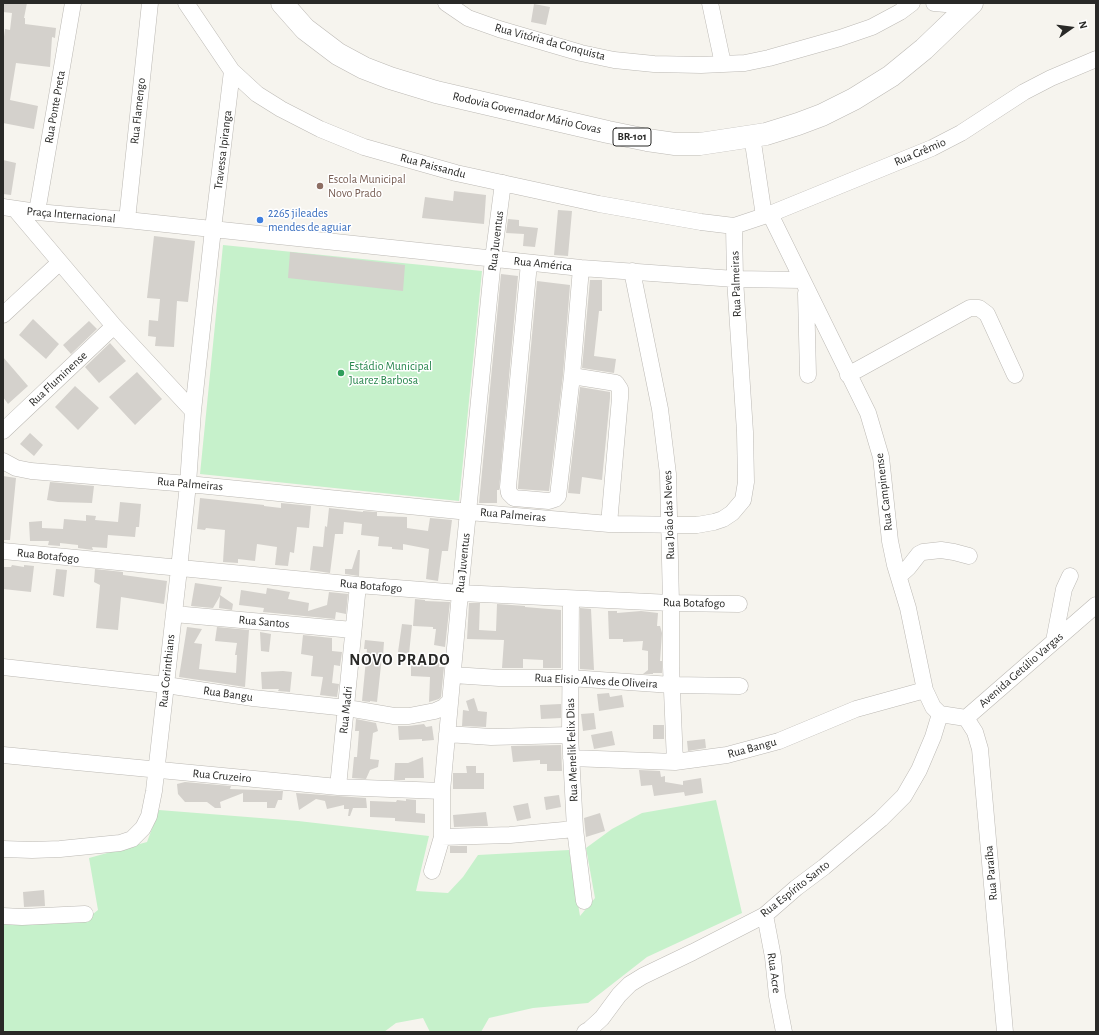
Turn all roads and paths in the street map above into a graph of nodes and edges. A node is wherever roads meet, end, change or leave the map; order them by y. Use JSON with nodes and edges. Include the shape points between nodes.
{"nodes":[{"id":1,"x":73,"y":3,"type":"edge"},
{"id":2,"x":150,"y":3,"type":"edge"},
{"id":3,"x":186,"y":3,"type":"edge"},
{"id":4,"x":282,"y":3,"type":"edge"},
{"id":5,"x":446,"y":3,"type":"edge"},
{"id":6,"x":710,"y":3,"type":"edge"},
{"id":7,"x":912,"y":3,"type":"edge"},
{"id":8,"x":934,"y":3,"type":"edge"},
{"id":9,"x":971,"y":4,"type":"edge"},
{"id":10,"x":1096,"y":59,"type":"edge"},
{"id":11,"x":723,"y":64,"type":"junction"},
{"id":12,"x":232,"y":71,"type":"junction"},
{"id":13,"x":752,"y":136,"type":"junction"},
{"id":14,"x":503,"y":183,"type":"junction"},
{"id":15,"x":9,"y":208,"type":"edge"},
{"id":16,"x":37,"y":212,"type":"junction"},
{"id":17,"x":767,"y":215,"type":"junction"},
{"id":18,"x":127,"y":220,"type":"junction"},
{"id":19,"x":734,"y":226,"type":"junction"},
{"id":20,"x":213,"y":229,"type":"junction"},
{"id":21,"x":493,"y":259,"type":"junction"},
{"id":22,"x":59,"y":263,"type":"junction"},
{"id":23,"x":529,"y":263,"type":"junction"},
{"id":24,"x":581,"y":268,"type":"junction"},
{"id":25,"x":632,"y":271,"type":"junction"},
{"id":26,"x":735,"y":279,"type":"junction"},
{"id":27,"x":803,"y":284,"type":"junction"},
{"id":28,"x":3,"y":316,"type":"edge"},
{"id":29,"x":114,"y":326,"type":"junction"},
{"id":30,"x":808,"y":375,"type":"dead end"},
{"id":31,"x":848,"y":375,"type":"junction"},
{"id":32,"x":1015,"y":375,"type":"dead end"},
{"id":33,"x":572,"y":376,"type":"junction"},
{"id":34,"x":193,"y":411,"type":"junction"},
{"id":35,"x":3,"y":431,"type":"edge"},
{"id":36,"x":3,"y":461,"type":"edge"},
{"id":37,"x":188,"y":484,"type":"junction"},
{"id":38,"x":469,"y":512,"type":"junction"},
{"id":39,"x":609,"y":524,"type":"junction"},
{"id":40,"x":669,"y":525,"type":"junction"},
{"id":41,"x":3,"y":552,"type":"edge"},
{"id":42,"x":969,"y":556,"type":"dead end"},
{"id":43,"x":179,"y":569,"type":"junction"},
{"id":44,"x":899,"y":576,"type":"junction"},
{"id":45,"x":1070,"y":576,"type":"dead end"},
{"id":46,"x":358,"y":585,"type":"junction"},
{"id":47,"x":460,"y":593,"type":"junction"},
{"id":48,"x":571,"y":599,"type":"junction"},
{"id":49,"x":671,"y":603,"type":"junction"},
{"id":50,"x":739,"y":604,"type":"dead end"},
{"id":51,"x":1096,"y":605,"type":"edge"},
{"id":52,"x":174,"y":614,"type":"junction"},
{"id":53,"x":353,"y":630,"type":"junction"},
{"id":54,"x":1054,"y":641,"type":"junction"},
{"id":55,"x":3,"y":668,"type":"edge"},
{"id":56,"x":453,"y":675,"type":"junction"},
{"id":57,"x":570,"y":678,"type":"junction"},
{"id":58,"x":672,"y":685,"type":"junction"},
{"id":59,"x":166,"y":686,"type":"junction"},
{"id":60,"x":740,"y":686,"type":"dead end"},
{"id":61,"x":925,"y":690,"type":"junction"},
{"id":62,"x":450,"y":701,"type":"junction"},
{"id":63,"x":347,"y":708,"type":"junction"},
{"id":64,"x":940,"y":714,"type":"junction"},
{"id":65,"x":966,"y":718,"type":"junction"},
{"id":66,"x":447,"y":734,"type":"junction"},
{"id":67,"x":570,"y":735,"type":"junction"},
{"id":68,"x":3,"y":755,"type":"edge"},
{"id":69,"x":572,"y":758,"type":"junction"},
{"id":70,"x":675,"y":762,"type":"junction"},
{"id":71,"x":157,"y":770,"type":"junction"},
{"id":72,"x":338,"y":787,"type":"junction"},
{"id":73,"x":442,"y":791,"type":"junction"},
{"id":74,"x":575,"y":829,"type":"junction"},
{"id":75,"x":442,"y":838,"type":"junction"},
{"id":76,"x":3,"y":848,"type":"edge"},
{"id":77,"x":432,"y":871,"type":"dead end"},
{"id":78,"x":584,"y":901,"type":"dead end"},
{"id":79,"x":85,"y":914,"type":"dead end"},
{"id":80,"x":764,"y":914,"type":"junction"},
{"id":81,"x":3,"y":916,"type":"edge"},
{"id":82,"x":585,"y":1032,"type":"edge"},
{"id":83,"x":784,"y":1032,"type":"edge"},
{"id":84,"x":1005,"y":1032,"type":"edge"}],
"edges":[{"from":1,"to":16,"type":"street","name":"Rua Ponte Preta"},
{"from":2,"to":18,"type":"street","name":"Rua Flamengo"},
{"from":3,"to":12,"type":"street","name":"Rua Paissandu"},
{"from":4,"to":13,"type":"highway","name":"Rodovia Governador Mário Covas","number":"BR-101","via":[[305,28],[338,54],[364,68],[436,92],[647,140],[675,144],[700,144]]},
{"from":5,"to":11,"type":"street","name":"Rua Vitória da Conquista","via":[[468,18],[499,30],[581,53],[614,60],[654,64]]},
{"from":6,"to":11,"type":"street"},
{"from":7,"to":11,"type":"street","name":"Rua Vitória da Conquista","via":[[872,27],[840,38],[769,58]]},
{"from":8,"to":9,"type":"street"},
{"from":9,"to":13,"type":"highway","name":"Rodovia Governador Mário Covas","number":"BR-101","via":[[919,54],[891,76],[854,99],[798,124]]},
{"from":10,"to":17,"type":"street","name":"Rua Grêmio","via":[[1024,92],[961,133],[932,148]]},
{"from":12,"to":14,"type":"street","name":"Rua Paissandu","via":[[257,94],[320,129],[364,147],[456,173]]},
{"from":12,"to":20,"type":"street","name":"Travessa Ipiranga"},
{"from":13,"to":17,"type":"street","name":"Rua Campinense"},
{"from":14,"to":19,"type":"street","name":"Rua Paissandu","via":[[599,204]]},
{"from":14,"to":21,"type":"street","name":"Rua Juventus"},
{"from":15,"to":16,"type":"street","name":"Praça Internacional"},
{"from":15,"to":22,"type":"street","name":"Praça Internacional"},
{"from":16,"to":18,"type":"street","name":"Praça Internacional"},
{"from":17,"to":19,"type":"street","name":"Rua Grêmio"},
{"from":17,"to":27,"type":"street","name":"Rua Campinense"},
{"from":18,"to":20,"type":"street","name":"Praça Internacional"},
{"from":19,"to":26,"type":"street","name":"Rua Palmeiras"},
{"from":20,"to":21,"type":"street","name":"Rua América"},
{"from":20,"to":34,"type":"street"},
{"from":21,"to":23,"type":"street","name":"Rua América"},
{"from":21,"to":38,"type":"street","name":"Rua Juventus"},
{"from":22,"to":28,"type":"street"},
{"from":22,"to":29,"type":"street","name":"Praça Internacional"},
{"from":23,"to":24,"type":"street","name":"Rua América"},
{"from":23,"to":33,"type":"street","via":[[508,487],[508,493],[514,498],[549,500],[558,496]]},
{"from":24,"to":25,"type":"street","name":"Rua América"},
{"from":24,"to":33,"type":"street"},
{"from":25,"to":26,"type":"street","name":"Rua América"},
{"from":25,"to":40,"type":"street","name":"Rua João das Neves","via":[[660,409],[668,474]]},
{"from":26,"to":27,"type":"street","name":"Rua América"},
{"from":26,"to":40,"type":"street","name":"Rua Palmeiras","via":[[746,432],[746,482],[743,500],[723,520],[697,525]]},
{"from":27,"to":30,"type":"street"},
{"from":27,"to":31,"type":"street","name":"Rua Campinense"},
{"from":29,"to":34,"type":"street","name":"Praça Internacional"},
{"from":29,"to":35,"type":"street","name":"Rua Fluminense"},
{"from":31,"to":32,"type":"street","via":[[970,308],[979,308],[987,314]]},
{"from":31,"to":44,"type":"street","name":"Rua Campinense","via":[[868,413],[881,457],[890,541]]},
{"from":33,"to":39,"type":"street","via":[[616,383],[620,389]]},
{"from":34,"to":37,"type":"street"},
{"from":36,"to":37,"type":"street","name":"Rua Palmeiras","via":[[16,468],[31,471]]},
{"from":37,"to":38,"type":"street","name":"Rua Palmeiras"},
{"from":37,"to":43,"type":"street","name":"Rua Corinthians"},
{"from":38,"to":39,"type":"street","name":"Rua Palmeiras"},
{"from":38,"to":47,"type":"street","name":"Rua Juventus"},
{"from":39,"to":40,"type":"street","name":"Rua Palmeiras"},
{"from":40,"to":49,"type":"street","name":"Rua João das Neves"},
{"from":41,"to":43,"type":"street","name":"Rua Botafogo"},
{"from":42,"to":44,"type":"street","via":[[941,550],[923,552]]},
{"from":43,"to":46,"type":"street","name":"Rua Botafogo"},
{"from":43,"to":52,"type":"street","name":"Rua Corinthians"},
{"from":44,"to":61,"type":"street","name":"Rua Campinense"},
{"from":45,"to":54,"type":"street","via":[[1064,589]]},
{"from":46,"to":47,"type":"street","name":"Rua Botafogo"},
{"from":46,"to":53,"type":"street","name":"Rua Madri"},
{"from":47,"to":48,"type":"street","name":"Rua Botafogo"},
{"from":47,"to":56,"type":"street","name":"Rua Juventus"},
{"from":48,"to":49,"type":"street","name":"Rua Botafogo"},
{"from":48,"to":57,"type":"street","name":"Rua Menelik Felix Dias"},
{"from":49,"to":50,"type":"street","name":"Rua Botafogo"},
{"from":49,"to":58,"type":"street","name":"Rua João das Neves"},
{"from":51,"to":54,"type":"street","name":"Avenida Getúlio Vargas"},
{"from":52,"to":53,"type":"street","name":"Rua Santos"},
{"from":52,"to":59,"type":"street","name":"Rua Corinthians"},
{"from":53,"to":63,"type":"street","name":"Rua Madri"},
{"from":54,"to":65,"type":"street","name":"Avenida Getúlio Vargas"},
{"from":55,"to":59,"type":"street","name":"Rua Bangu"},
{"from":56,"to":57,"type":"street","name":"Rua Elisio Alves de Oliveira"},
{"from":56,"to":62,"type":"street","name":"Rua Juventus"},
{"from":57,"to":58,"type":"street","name":"Rua Elisio Alves de Oliveira"},
{"from":57,"to":67,"type":"street","name":"Rua Menelik Felix Dias"},
{"from":58,"to":60,"type":"street","name":"Rua Elisio Alves de Oliveira"},
{"from":58,"to":70,"type":"street","name":"Rua João das Neves"},
{"from":59,"to":63,"type":"street","name":"Rua Bangu"},
{"from":59,"to":71,"type":"street","name":"Rua Corinthians"},
{"from":61,"to":64,"type":"street","name":"Rua Campinense","via":[[933,707]]},
{"from":61,"to":70,"type":"street","name":"Rua Bangu","via":[[849,712],[779,741],[727,755]]},
{"from":62,"to":63,"type":"street","name":"Rua Bangu","via":[[435,711],[410,716],[394,716]]},
{"from":62,"to":66,"type":"street","name":"Rua Juventus"},
{"from":63,"to":72,"type":"street","name":"Rua Madri"},
{"from":64,"to":65,"type":"street"},
{"from":64,"to":80,"type":"street","name":"Rua Espírito Santo","via":[[928,750],[904,796],[881,819]]},
{"from":65,"to":84,"type":"street","name":"Rua Paraíba","via":[[975,732],[980,749]]},
{"from":66,"to":67,"type":"street","via":[[491,737]]},
{"from":66,"to":73,"type":"street","name":"Rua Juventus"},
{"from":67,"to":69,"type":"street","name":"Rua Menelik Felix Dias"},
{"from":68,"to":71,"type":"street","name":"Rua Cruzeiro"},
{"from":69,"to":70,"type":"street","name":"Rua Bangu"},
{"from":69,"to":74,"type":"street","name":"Rua Menelik Felix Dias"},
{"from":71,"to":72,"type":"street","name":"Rua Cruzeiro"},
{"from":71,"to":76,"type":"street","name":"Rua Corinthians","via":[[149,816],[143,828],[132,839],[120,843],[60,849]]},
{"from":72,"to":73,"type":"street","name":"Rua Cruzeiro"},
{"from":73,"to":75,"type":"street","name":"Rua Juventus"},
{"from":74,"to":75,"type":"street","via":[[510,836]]},
{"from":74,"to":78,"type":"street","name":"Rua Menelik Felix Dias"},
{"from":75,"to":77,"type":"street","name":"Rua Juventus"},
{"from":79,"to":81,"type":"street"},
{"from":80,"to":82,"type":"street","name":"Rua Espírito Santo","via":[[630,984],[619,994],[602,1018]]},
{"from":80,"to":83,"type":"street","name":"Rua Acre"}]}
